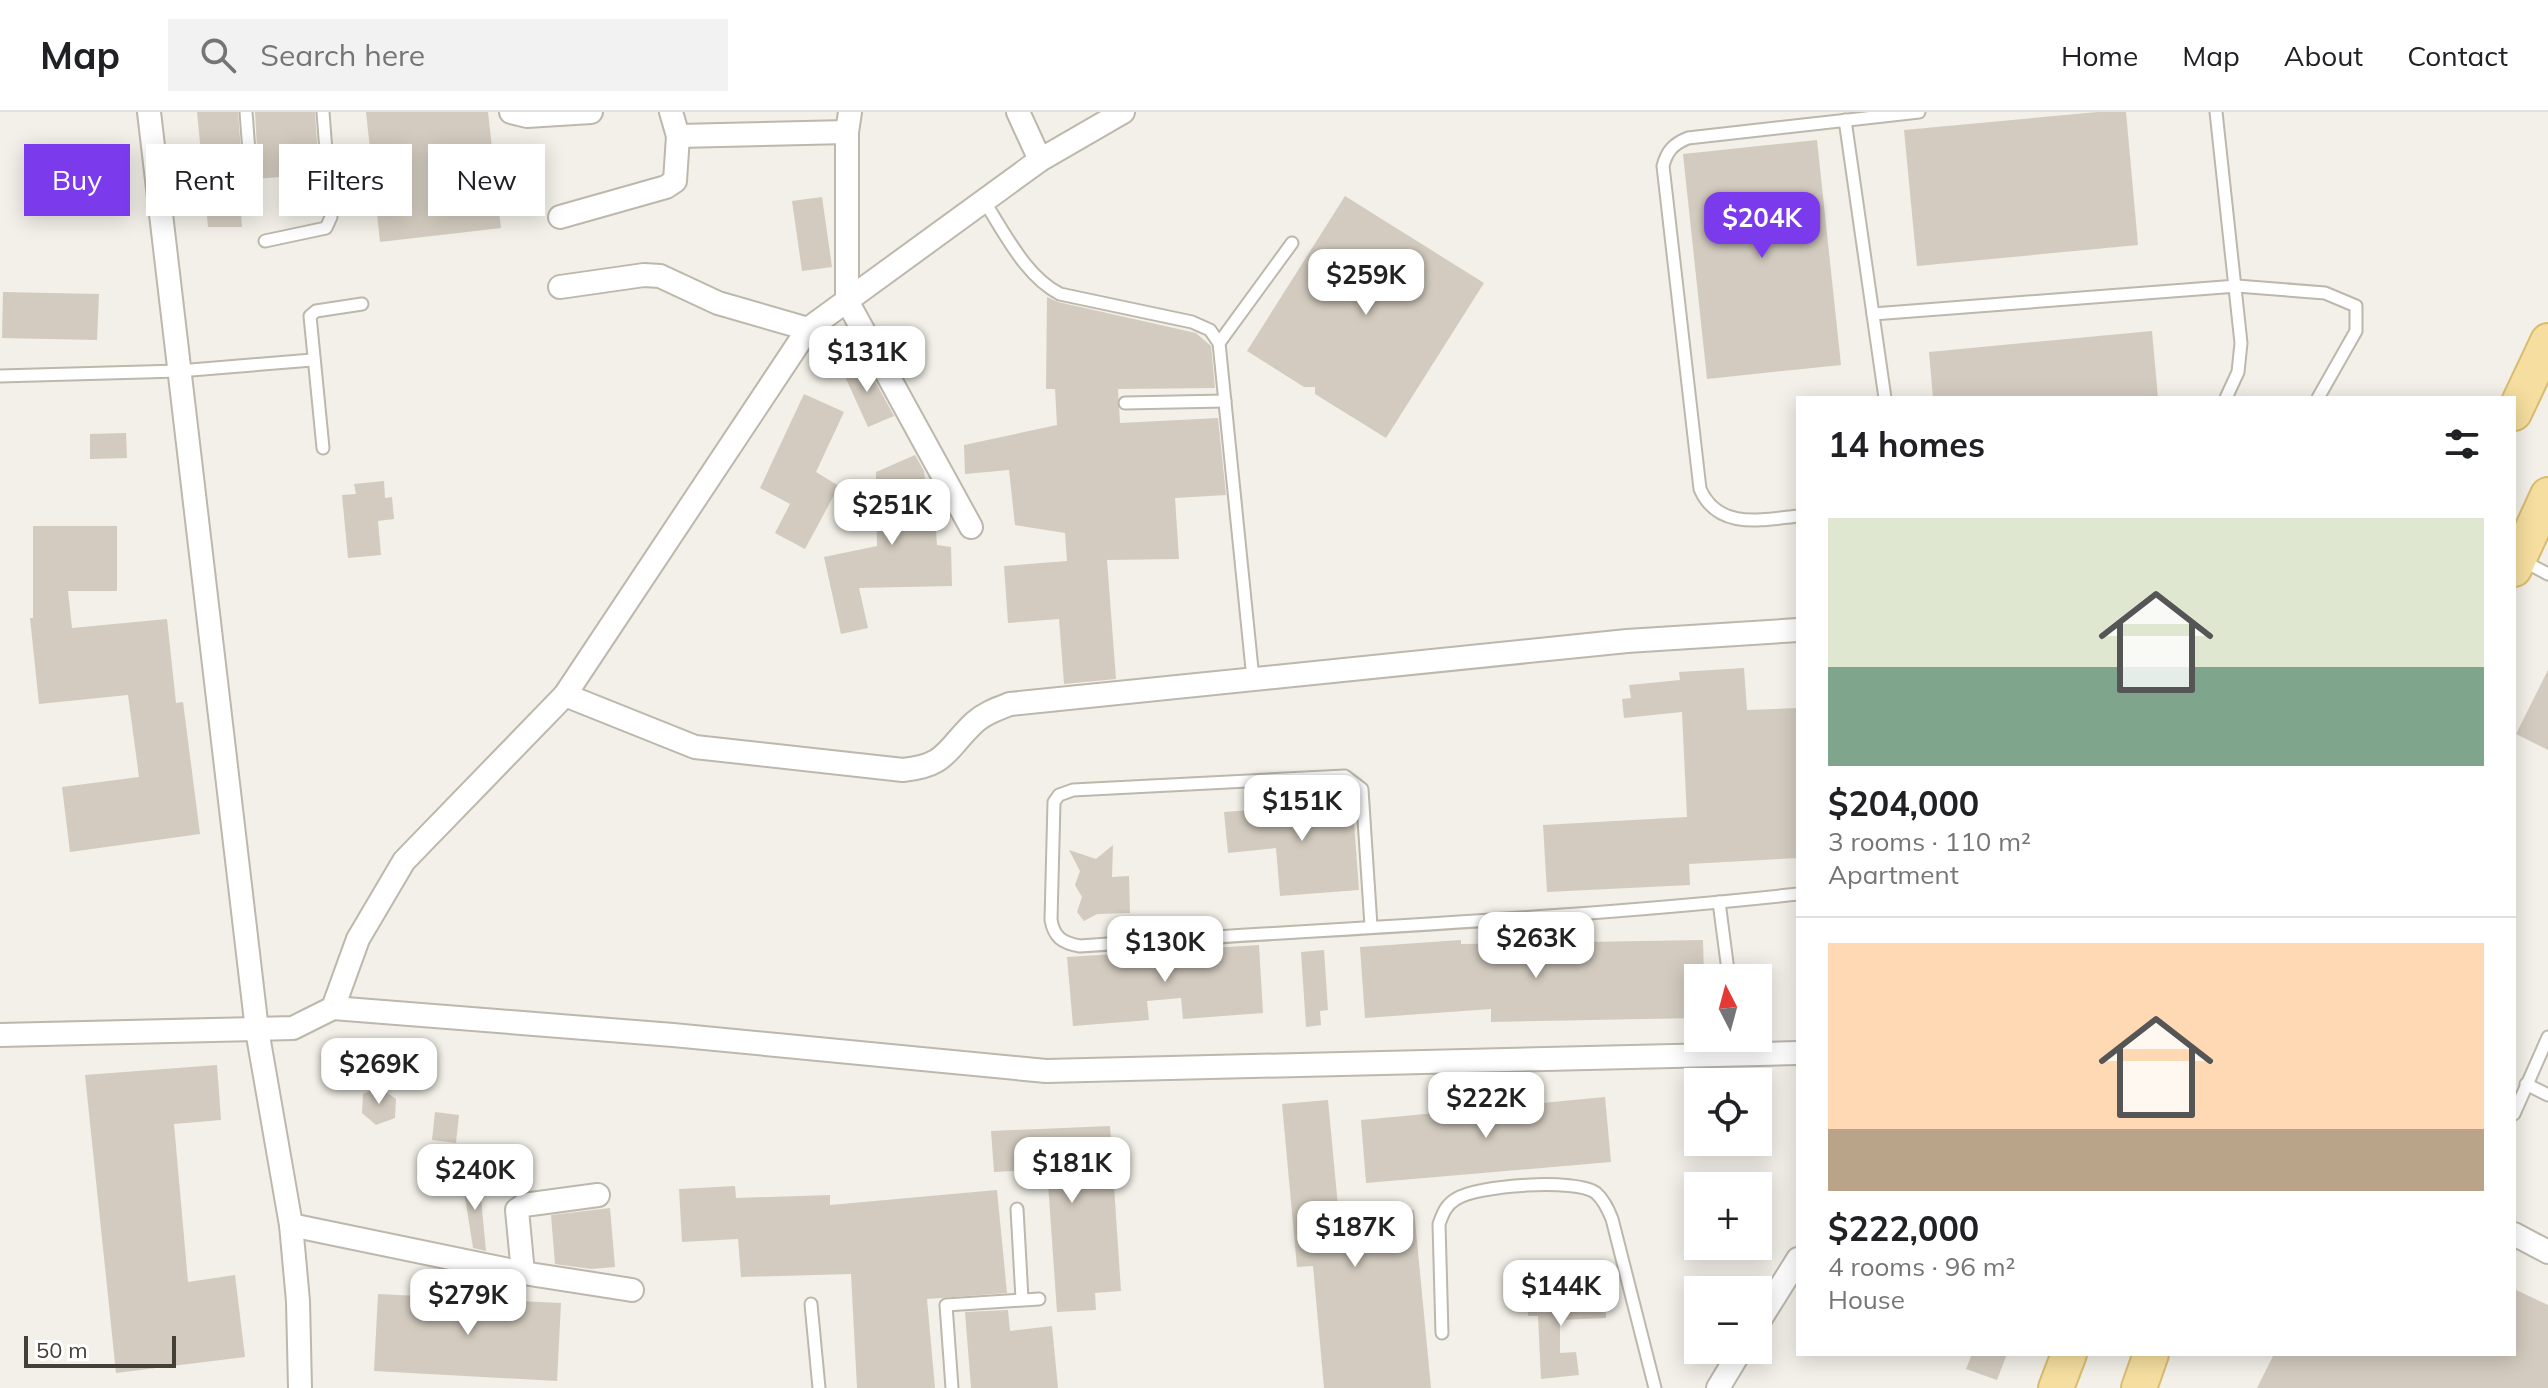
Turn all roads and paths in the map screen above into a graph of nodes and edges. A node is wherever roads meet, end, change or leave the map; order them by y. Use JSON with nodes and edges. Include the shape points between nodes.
{"nodes":[{"id":1,"x":149,"y":112,"type":"edge"},
{"id":2,"x":246,"y":112,"type":"edge"},
{"id":3,"x":323,"y":112,"type":"edge"},
{"id":4,"x":511,"y":112,"type":"edge"},
{"id":5,"x":591,"y":112,"type":"edge"},
{"id":6,"x":671,"y":112,"type":"edge"},
{"id":7,"x":1018,"y":112,"type":"edge"},
{"id":8,"x":1123,"y":112,"type":"edge"},
{"id":9,"x":1919,"y":112,"type":"edge"},
{"id":10,"x":2216,"y":112,"type":"edge"},
{"id":11,"x":1845,"y":120,"type":"junction"},
{"id":12,"x":848,"y":122,"type":"edge"},
{"id":13,"x":678,"y":136,"type":"junction"},
{"id":14,"x":248,"y":144,"type":"edge"},
{"id":15,"x":1040,"y":160,"type":"junction"},
{"id":16,"x":984,"y":201,"type":"junction"},
{"id":17,"x":560,"y":217,"type":"dead end"},
{"id":18,"x":265,"y":241,"type":"dead end"},
{"id":19,"x":1292,"y":243,"type":"dead end"},
{"id":20,"x":2237,"y":286,"type":"junction"},
{"id":21,"x":560,"y":287,"type":"dead end"},
{"id":22,"x":847,"y":301,"type":"junction"},
{"id":23,"x":362,"y":304,"type":"dead end"},
{"id":24,"x":1873,"y":314,"type":"junction"},
{"id":25,"x":808,"y":329,"type":"junction"},
{"id":26,"x":2548,"y":341,"type":"edge"},
{"id":27,"x":1219,"y":343,"type":"junction"},
{"id":28,"x":312,"y":360,"type":"junction"},
{"id":29,"x":179,"y":371,"type":"junction"},
{"id":30,"x":0,"y":376,"type":"edge"},
{"id":31,"x":1885,"y":396,"type":"edge"},
{"id":32,"x":2227,"y":396,"type":"edge"},
{"id":33,"x":2319,"y":396,"type":"edge"},
{"id":34,"x":1225,"y":401,"type":"junction"},
{"id":35,"x":1125,"y":403,"type":"dead end"},
{"id":36,"x":2516,"y":409,"type":"edge"},
{"id":37,"x":323,"y":448,"type":"dead end"},
{"id":38,"x":2548,"y":495,"type":"edge"},
{"id":39,"x":1796,"y":516,"type":"edge"},
{"id":40,"x":971,"y":527,"type":"dead end"},
{"id":41,"x":2527,"y":567,"type":"edge"},
{"id":42,"x":1796,"y":630,"type":"edge"},
{"id":43,"x":1253,"y":679,"type":"junction"},
{"id":44,"x":565,"y":695,"type":"junction"},
{"id":45,"x":1796,"y":894,"type":"edge"},
{"id":46,"x":1719,"y":902,"type":"junction"},
{"id":47,"x":1371,"y":926,"type":"junction"},
{"id":48,"x":1727,"y":964,"type":"edge"},
{"id":49,"x":333,"y":1008,"type":"junction"},
{"id":50,"x":257,"y":1030,"type":"junction"},
{"id":51,"x":0,"y":1035,"type":"edge"},
{"id":52,"x":2548,"y":1037,"type":"edge"},
{"id":53,"x":1796,"y":1053,"type":"edge"},
{"id":54,"x":2526,"y":1084,"type":"junction"},
{"id":55,"x":2548,"y":1095,"type":"edge"},
{"id":56,"x":2516,"y":1109,"type":"edge"},
{"id":57,"x":598,"y":1195,"type":"dead end"},
{"id":58,"x":1017,"y":1209,"type":"dead end"},
{"id":59,"x":291,"y":1225,"type":"junction"},
{"id":60,"x":2516,"y":1235,"type":"edge"},
{"id":61,"x":2548,"y":1252,"type":"edge"},
{"id":62,"x":1796,"y":1262,"type":"edge"},
{"id":63,"x":523,"y":1273,"type":"junction"},
{"id":64,"x":632,"y":1290,"type":"dead end"},
{"id":65,"x":1022,"y":1299,"type":"junction"},
{"id":66,"x":1039,"y":1299,"type":"dead end"},
{"id":67,"x":1772,"y":1301,"type":"edge"},
{"id":68,"x":811,"y":1304,"type":"dead end"},
{"id":69,"x":1442,"y":1333,"type":"dead end"},
{"id":70,"x":2068,"y":1356,"type":"edge"},
{"id":71,"x":2150,"y":1356,"type":"edge"},
{"id":72,"x":1732,"y":1364,"type":"edge"},
{"id":73,"x":300,"y":1388,"type":"edge"},
{"id":74,"x":819,"y":1388,"type":"edge"},
{"id":75,"x":952,"y":1388,"type":"edge"},
{"id":76,"x":1655,"y":1388,"type":"edge"},
{"id":77,"x":1717,"y":1388,"type":"edge"},
{"id":78,"x":2056,"y":1388,"type":"edge"},
{"id":79,"x":2139,"y":1388,"type":"edge"}],
"edges":[{"from":1,"to":29,"type":"street"},
{"from":2,"to":14,"type":"lane"},
{"from":3,"to":18,"type":"lane","via":[[331,217],[326,228],[313,233]]},
{"from":4,"to":5,"type":"street"},
{"from":6,"to":13,"type":"street"},
{"from":7,"to":15,"type":"street"},
{"from":8,"to":15,"type":"street"},
{"from":9,"to":11,"type":"lane"},
{"from":10,"to":20,"type":"lane"},
{"from":11,"to":24,"type":"lane"},
{"from":11,"to":39,"type":"lane","via":[[1688,138],[1675,143],[1663,166],[1700,489],[1719,513],[1737,519]]},
{"from":12,"to":13,"type":"street"},
{"from":12,"to":22,"type":"street"},
{"from":13,"to":17,"type":"street","via":[[675,181]]},
{"from":15,"to":16,"type":"street"},
{"from":16,"to":22,"type":"street"},
{"from":16,"to":27,"type":"lane","via":[[1046,286],[1060,294],[1192,322],[1210,330]]},
{"from":19,"to":27,"type":"lane"},
{"from":20,"to":24,"type":"lane"},
{"from":20,"to":32,"type":"lane","via":[[2238,372]]},
{"from":20,"to":33,"type":"lane","via":[[2325,293],[2356,306],[2356,331]]},
{"from":21,"to":25,"type":"street","via":[[660,276],[718,303]]},
{"from":22,"to":25,"type":"street"},
{"from":22,"to":40,"type":"street"},
{"from":23,"to":28,"type":"lane","via":[[310,316]]},
{"from":24,"to":31,"type":"lane"},
{"from":25,"to":44,"type":"street"},
{"from":26,"to":36,"type":"main road"},
{"from":27,"to":34,"type":"lane"},
{"from":28,"to":29,"type":"lane"},
{"from":28,"to":37,"type":"lane"},
{"from":29,"to":30,"type":"lane"},
{"from":29,"to":50,"type":"street"},
{"from":34,"to":35,"type":"lane"},
{"from":34,"to":43,"type":"lane"},
{"from":38,"to":41,"type":"main road"},
{"from":42,"to":43,"type":"street","via":[[1627,641]]},
{"from":43,"to":44,"type":"street","via":[[1010,704],[975,722],[944,759],[926,768],[903,770],[695,747]]},
{"from":44,"to":49,"type":"street","via":[[404,861],[358,939]]},
{"from":45,"to":46,"type":"lane"},
{"from":46,"to":47,"type":"lane"},
{"from":46,"to":48,"type":"lane"},
{"from":47,"to":47,"type":"lane","via":[[1362,789],[1354,780],[1329,775],[1073,790],[1054,802],[1051,920],[1054,933],[1065,943]]},
{"from":49,"to":50,"type":"street","via":[[293,1028]]},
{"from":49,"to":53,"type":"street","via":[[1046,1071]]},
{"from":50,"to":51,"type":"street"},
{"from":50,"to":59,"type":"street"},
{"from":52,"to":54,"type":"lane"},
{"from":54,"to":55,"type":"lane"},
{"from":54,"to":56,"type":"lane"},
{"from":57,"to":63,"type":"street","via":[[517,1210]]},
{"from":58,"to":65,"type":"lane"},
{"from":59,"to":63,"type":"street"},
{"from":59,"to":73,"type":"street"},
{"from":60,"to":61,"type":"street"},
{"from":62,"to":67,"type":"street"},
{"from":63,"to":64,"type":"street"},
{"from":65,"to":66,"type":"lane"},
{"from":65,"to":75,"type":"lane","via":[[946,1305]]},
{"from":68,"to":74,"type":"lane"},
{"from":69,"to":76,"type":"lane","via":[[1439,1224],[1445,1208],[1477,1189],[1579,1185],[1606,1203],[1612,1219]]},
{"from":70,"to":78,"type":"main road"},
{"from":71,"to":79,"type":"main road"},
{"from":72,"to":77,"type":"street"}]}
